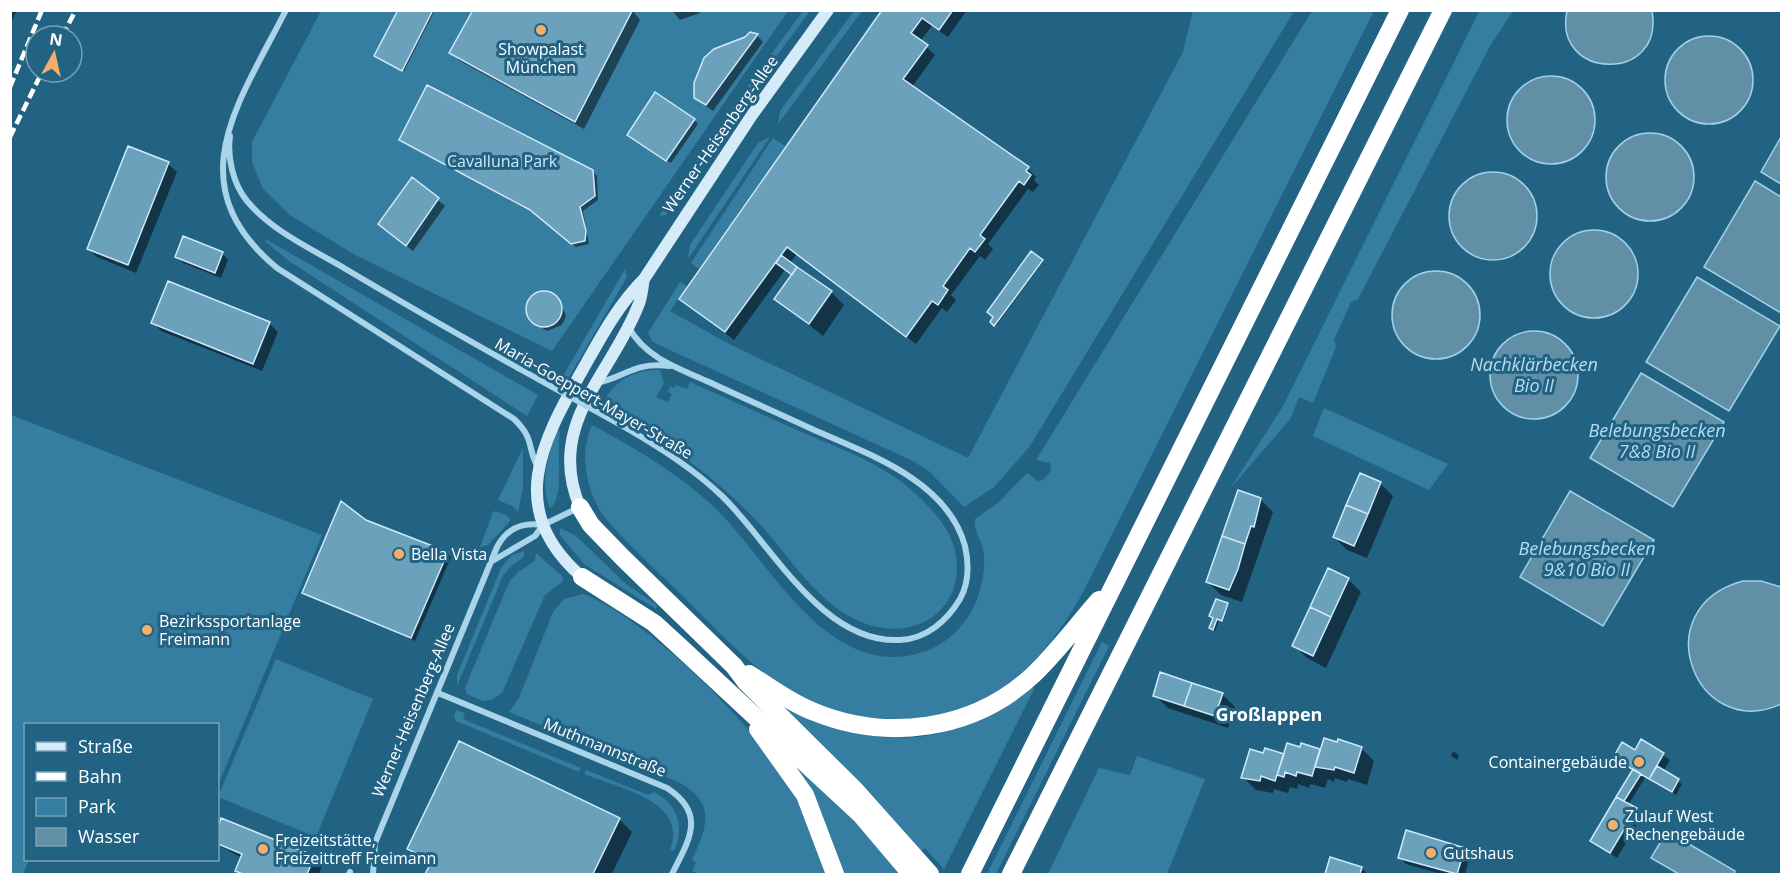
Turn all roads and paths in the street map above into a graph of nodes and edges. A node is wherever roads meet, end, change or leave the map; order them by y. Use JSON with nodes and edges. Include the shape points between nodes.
{"nodes":[{"id":1,"x":286,"y":10,"type":"edge"},
{"id":2,"x":828,"y":10,"type":"edge"},
{"id":3,"x":1400,"y":10,"type":"edge"},
{"id":4,"x":1443,"y":10,"type":"edge"},
{"id":5,"x":233,"y":121,"type":"junction"},
{"id":6,"x":644,"y":279,"type":"junction"},
{"id":7,"x":627,"y":326,"type":"junction"},
{"id":8,"x":673,"y":366,"type":"junction"},
{"id":9,"x":595,"y":383,"type":"junction"},
{"id":10,"x":539,"y":470,"type":"junction"},
{"id":11,"x":580,"y":507,"type":"junction"},
{"id":12,"x":543,"y":525,"type":"junction"},
{"id":13,"x":493,"y":560,"type":"junction"},
{"id":14,"x":582,"y":577,"type":"joint"},
{"id":15,"x":1116,"y":581,"type":"junction"},
{"id":16,"x":734,"y":666,"type":"junction"},
{"id":17,"x":438,"y":693,"type":"junction"},
{"id":18,"x":753,"y":716,"type":"junction"},
{"id":19,"x":373,"y":874,"type":"edge"},
{"id":20,"x":672,"y":874,"type":"edge"},
{"id":21,"x":835,"y":874,"type":"edge"},
{"id":22,"x":911,"y":874,"type":"edge"},
{"id":23,"x":930,"y":874,"type":"edge"},
{"id":24,"x":970,"y":874,"type":"edge"},
{"id":25,"x":1011,"y":874,"type":"edge"}],
"edges":[{"from":1,"to":5,"type":"street","name":"Maria-Goeppert-Mayer-Straße"},
{"from":2,"to":6,"type":"street","name":"Werner-Heisenberg-Allee","via":[[752,115]]},
{"from":3,"to":15,"type":"highway"},
{"from":4,"to":25,"type":"highway"},
{"from":5,"to":8,"type":"street","name":"Maria-Goeppert-Mayer-Straße","bridge":true,"via":[[229,143],[235,179],[258,214],[293,238],[682,462],[749,524],[811,598],[844,626],[878,640],[908,640],[935,628],[955,608],[967,582],[967,556],[955,523],[931,494],[874,456]]},
{"from":5,"to":10,"type":"street","name":"Maria-Goeppert-Mayer-Straße","via":[[223,148],[225,193],[235,220],[259,253],[514,419],[527,432],[532,458]]},
{"from":6,"to":7,"type":"street","name":"Werner-Heisenberg-Allee","via":[[639,305]]},
{"from":6,"to":10,"type":"street","name":"Werner-Heisenberg-Allee","via":[[624,298],[558,412],[542,450]]},
{"from":7,"to":8,"type":"street","name":"Maria-Goeppert-Mayer-Straße","via":[[638,345]]},
{"from":7,"to":9,"type":"street","name":"Werner-Heisenberg-Allee"},
{"from":8,"to":9,"type":"street","name":"Maria-Goeppert-Mayer-Straße","via":[[634,367],[611,380]]},
{"from":9,"to":11,"type":"street","name":"Werner-Heisenberg-Allee","via":[[577,422],[571,450],[572,484]]},
{"from":10,"to":12,"type":"street","name":"Werner-Heisenberg-Allee","via":[[538,508]]},
{"from":11,"to":12,"type":"street","name":"Werner-Heisenberg-Allee"},
{"from":11,"to":16,"type":"highway","via":[[621,557]]},
{"from":12,"to":13,"type":"street","name":"Werner-Heisenberg-Allee","via":[[535,536]]},
{"from":12,"to":13,"type":"street","name":"Werner-Heisenberg-Allee","via":[[530,523],[508,532]]},
{"from":12,"to":14,"type":"street","name":"Werner-Heisenberg-Allee","via":[[555,550]]},
{"from":13,"to":17,"type":"street","name":"Werner-Heisenberg-Allee"},
{"from":14,"to":18,"type":"highway","via":[[654,623]]},
{"from":15,"to":16,"type":"highway","via":[[1031,676],[982,709],[939,725],[889,729],[836,720],[782,696]]},
{"from":15,"to":24,"type":"highway"},
{"from":16,"to":23,"type":"highway","via":[[855,790]]},
{"from":17,"to":19,"type":"street","name":"Werner-Heisenberg-Allee","via":[[379,832]]},
{"from":17,"to":20,"type":"street","name":"Muthmannstraße","via":[[682,797],[690,809],[692,824],[689,840]]},
{"from":18,"to":21,"type":"highway","via":[[759,733],[805,795]]},
{"from":18,"to":22,"type":"highway","via":[[861,814]]}]}
